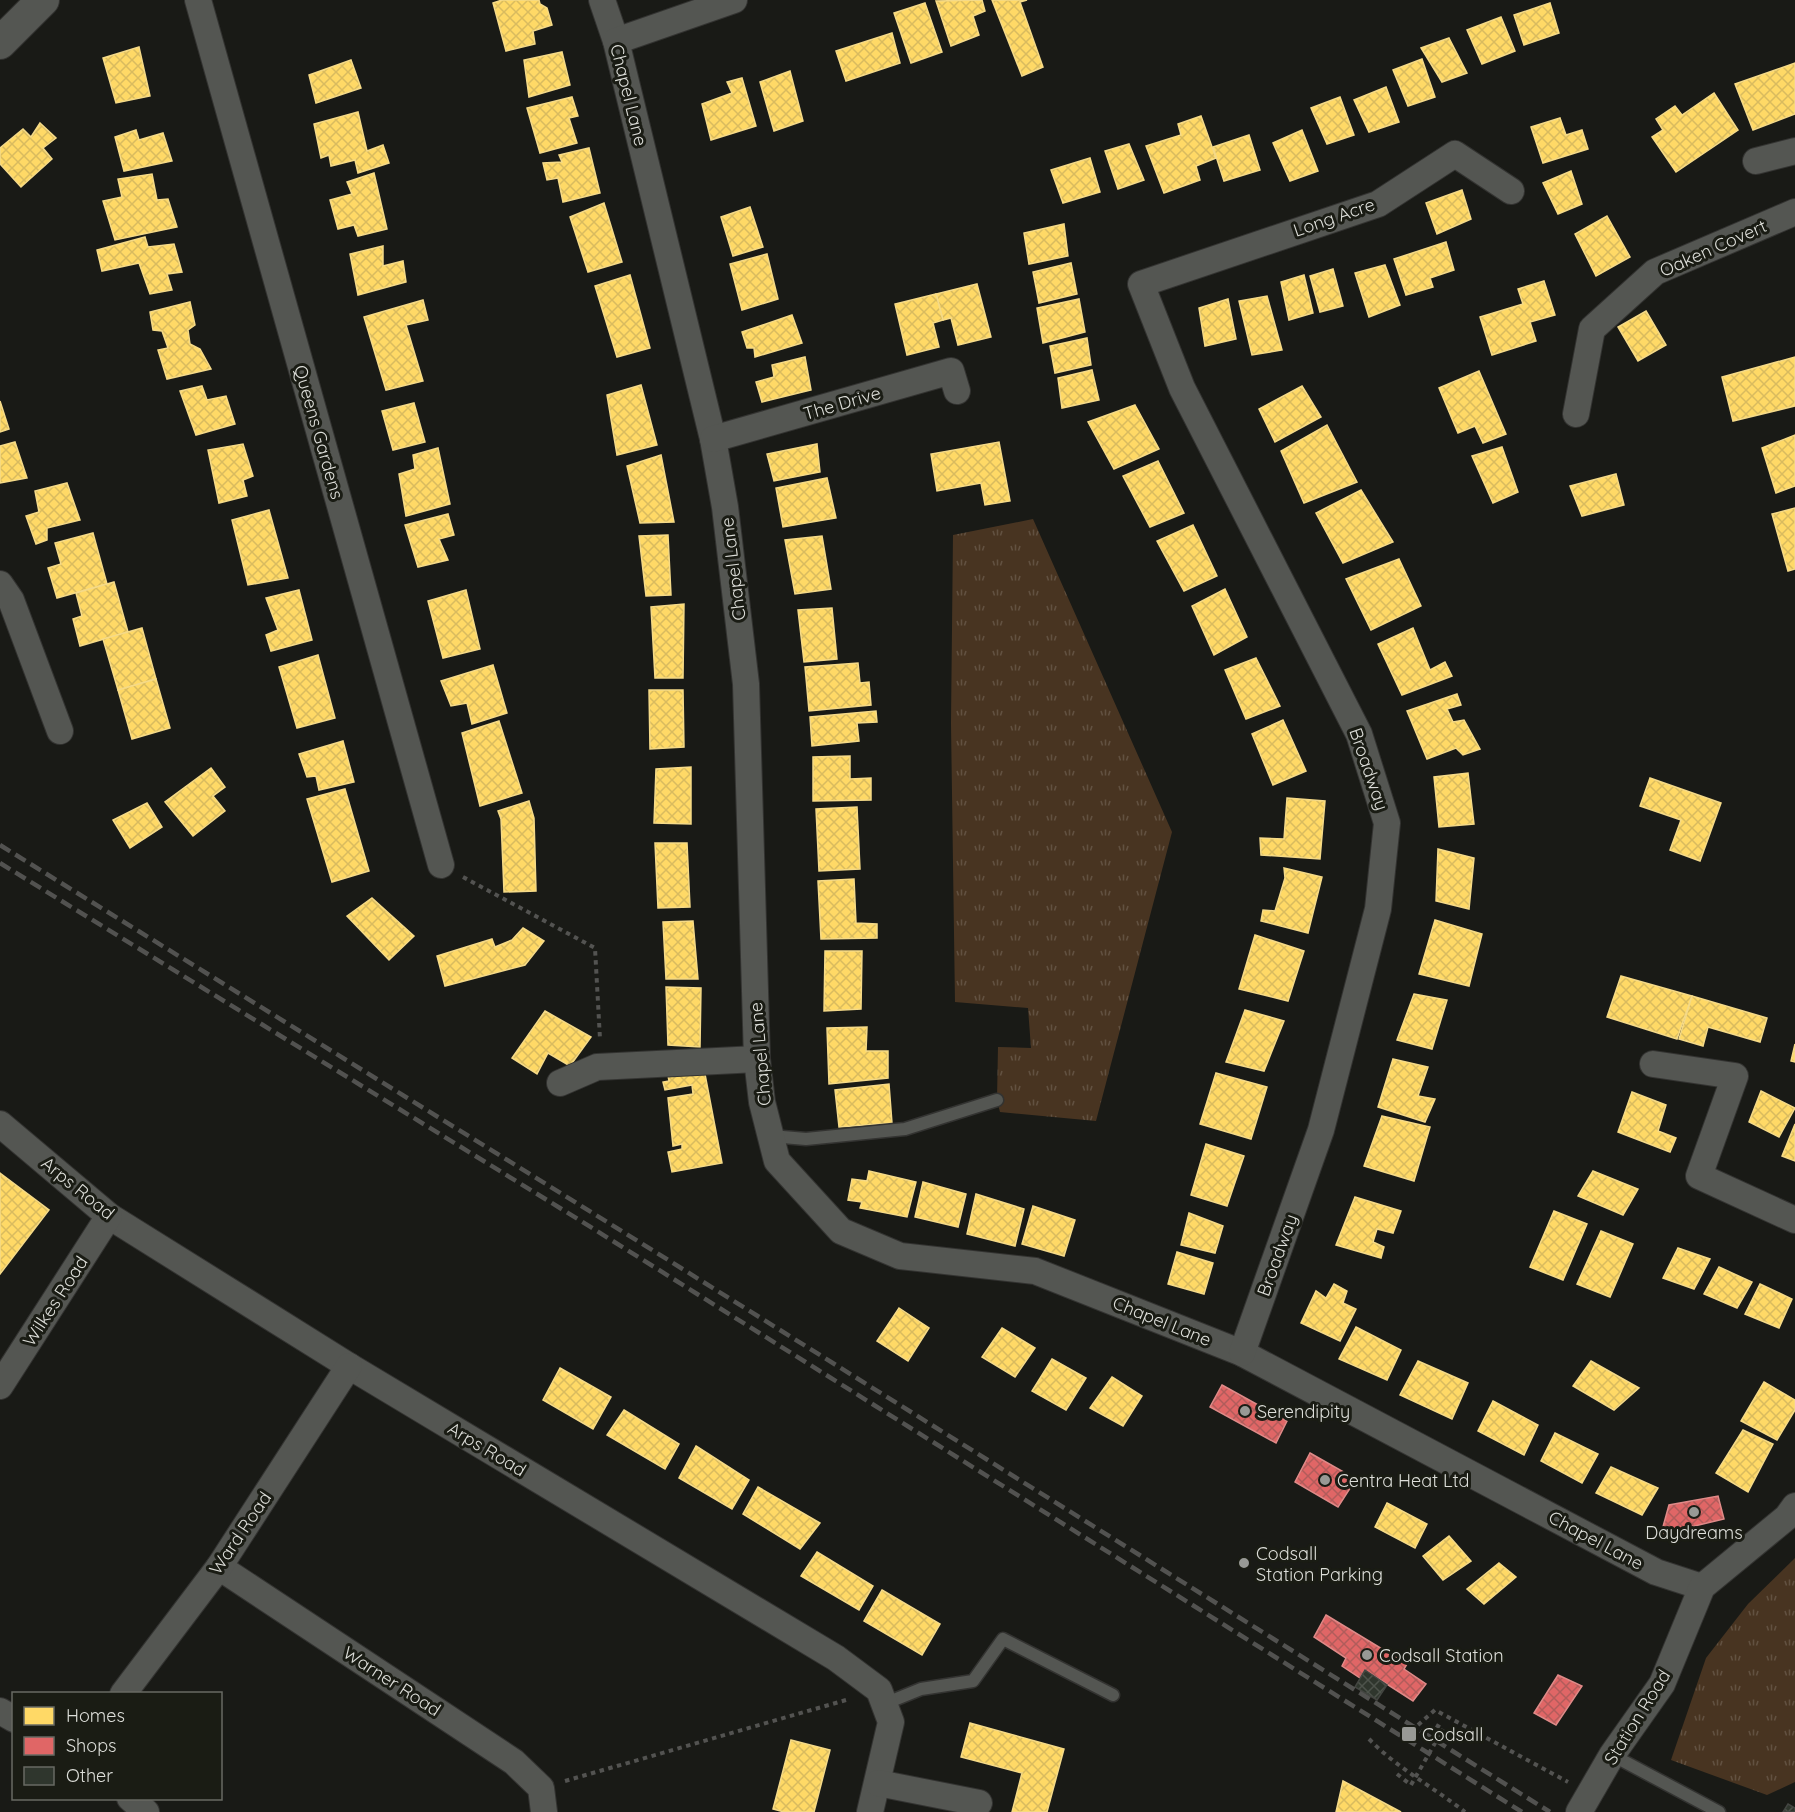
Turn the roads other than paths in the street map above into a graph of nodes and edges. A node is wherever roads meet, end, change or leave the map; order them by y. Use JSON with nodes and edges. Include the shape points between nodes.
{"nodes":[{"id":1,"x":43,"y":0,"type":"edge"},
{"id":2,"x":198,"y":0,"type":"edge"},
{"id":3,"x":602,"y":0,"type":"edge"},
{"id":4,"x":734,"y":0,"type":"edge"},
{"id":5,"x":616,"y":41,"type":"junction"},
{"id":6,"x":0,"y":42,"type":"edge"},
{"id":7,"x":1795,"y":151,"type":"edge"},
{"id":8,"x":1756,"y":161,"type":"dead end"},
{"id":9,"x":1511,"y":191,"type":"dead end"},
{"id":10,"x":1795,"y":212,"type":"edge"},
{"id":11,"x":1141,"y":284,"type":"joint"},
{"id":12,"x":957,"y":391,"type":"dead end"},
{"id":13,"x":1576,"y":414,"type":"dead end"},
{"id":14,"x":713,"y":439,"type":"junction"},
{"id":15,"x":0,"y":584,"type":"edge"},
{"id":16,"x":60,"y":731,"type":"dead end"},
{"id":17,"x":441,"y":865,"type":"road end"},
{"id":18,"x":757,"y":1059,"type":"junction"},
{"id":19,"x":1653,"y":1064,"type":"dead end"},
{"id":20,"x":560,"y":1083,"type":"dead end"},
{"id":21,"x":997,"y":1100,"type":"dead end"},
{"id":22,"x":0,"y":1124,"type":"edge"},
{"id":23,"x":771,"y":1136,"type":"junction"},
{"id":24,"x":109,"y":1216,"type":"junction"},
{"id":25,"x":1795,"y":1220,"type":"edge"},
{"id":26,"x":1242,"y":1353,"type":"junction"},
{"id":27,"x":349,"y":1366,"type":"junction"},
{"id":28,"x":0,"y":1386,"type":"edge"},
{"id":29,"x":1792,"y":1514,"type":"edge"},
{"id":30,"x":219,"y":1567,"type":"junction"},
{"id":31,"x":1702,"y":1587,"type":"junction"},
{"id":32,"x":125,"y":1692,"type":"edge"},
{"id":33,"x":1113,"y":1695,"type":"dead end"},
{"id":34,"x":881,"y":1697,"type":"junction"},
{"id":35,"x":1612,"y":1755,"type":"junction"},
{"id":36,"x":878,"y":1783,"type":"junction"},
{"id":37,"x":132,"y":1800,"type":"edge"},
{"id":38,"x":542,"y":1800,"type":"edge"},
{"id":39,"x":979,"y":1803,"type":"dead end"},
{"id":40,"x":1585,"y":1803,"type":"edge"},
{"id":41,"x":146,"y":1812,"type":"edge"},
{"id":42,"x":870,"y":1812,"type":"edge"},
{"id":43,"x":1719,"y":1812,"type":"edge"}],
"edges":[{"from":1,"to":6,"type":"street"},
{"from":2,"to":17,"type":"street","name":"Queens Gardens"},
{"from":3,"to":5,"type":"street","name":"Chapel Lane"},
{"from":4,"to":5,"type":"street"},
{"from":5,"to":14,"type":"street","name":"Chapel Lane"},
{"from":7,"to":8,"type":"street"},
{"from":9,"to":11,"type":"street","name":"Long Acre","via":[[1455,154],[1378,204]]},
{"from":10,"to":13,"type":"street","name":"Oaken Covert","via":[[1655,272],[1592,329]]},
{"from":11,"to":26,"type":"street","name":"Broadway","via":[[1182,388],[1359,734],[1387,823],[1378,909],[1321,1130]]},
{"from":12,"to":14,"type":"street","name":"The Drive","via":[[951,372]]},
{"from":14,"to":18,"type":"street","name":"Chapel Lane","via":[[726,507],[746,684]]},
{"from":15,"to":16,"type":"street","via":[[11,600]]},
{"from":18,"to":20,"type":"street","via":[[597,1067]]},
{"from":18,"to":23,"type":"street","name":"Chapel Lane"},
{"from":19,"to":25,"type":"street","via":[[1735,1076],[1699,1176]]},
{"from":21,"to":23,"type":"lane","via":[[904,1129],[806,1139]]},
{"from":22,"to":24,"type":"street","name":"Arps Road"},
{"from":23,"to":26,"type":"street","name":"Chapel Lane","via":[[777,1161],[841,1231],[900,1256],[1035,1271]]},
{"from":24,"to":27,"type":"street","name":"Arps Road"},
{"from":24,"to":28,"type":"street","name":"Wilkes Road"},
{"from":26,"to":31,"type":"street","name":"Chapel Lane","via":[[1656,1572]]},
{"from":27,"to":30,"type":"street","name":"Ward Road"},
{"from":27,"to":34,"type":"street","name":"Arps Road","via":[[836,1658]]},
{"from":29,"to":31,"type":"street"},
{"from":30,"to":32,"type":"street","name":"Ward Road"},
{"from":30,"to":38,"type":"street","name":"Warner Road","via":[[514,1762]]},
{"from":31,"to":35,"type":"street","name":"Station Road","via":[[1662,1684]]},
{"from":33,"to":34,"type":"lane","via":[[1003,1639],[973,1681]]},
{"from":34,"to":36,"type":"street","via":[[891,1722]]},
{"from":35,"to":40,"type":"street","name":"Station Road"},
{"from":35,"to":43,"type":"lane"},
{"from":36,"to":39,"type":"street"},
{"from":36,"to":42,"type":"street"},
{"from":37,"to":41,"type":"street"}]}
